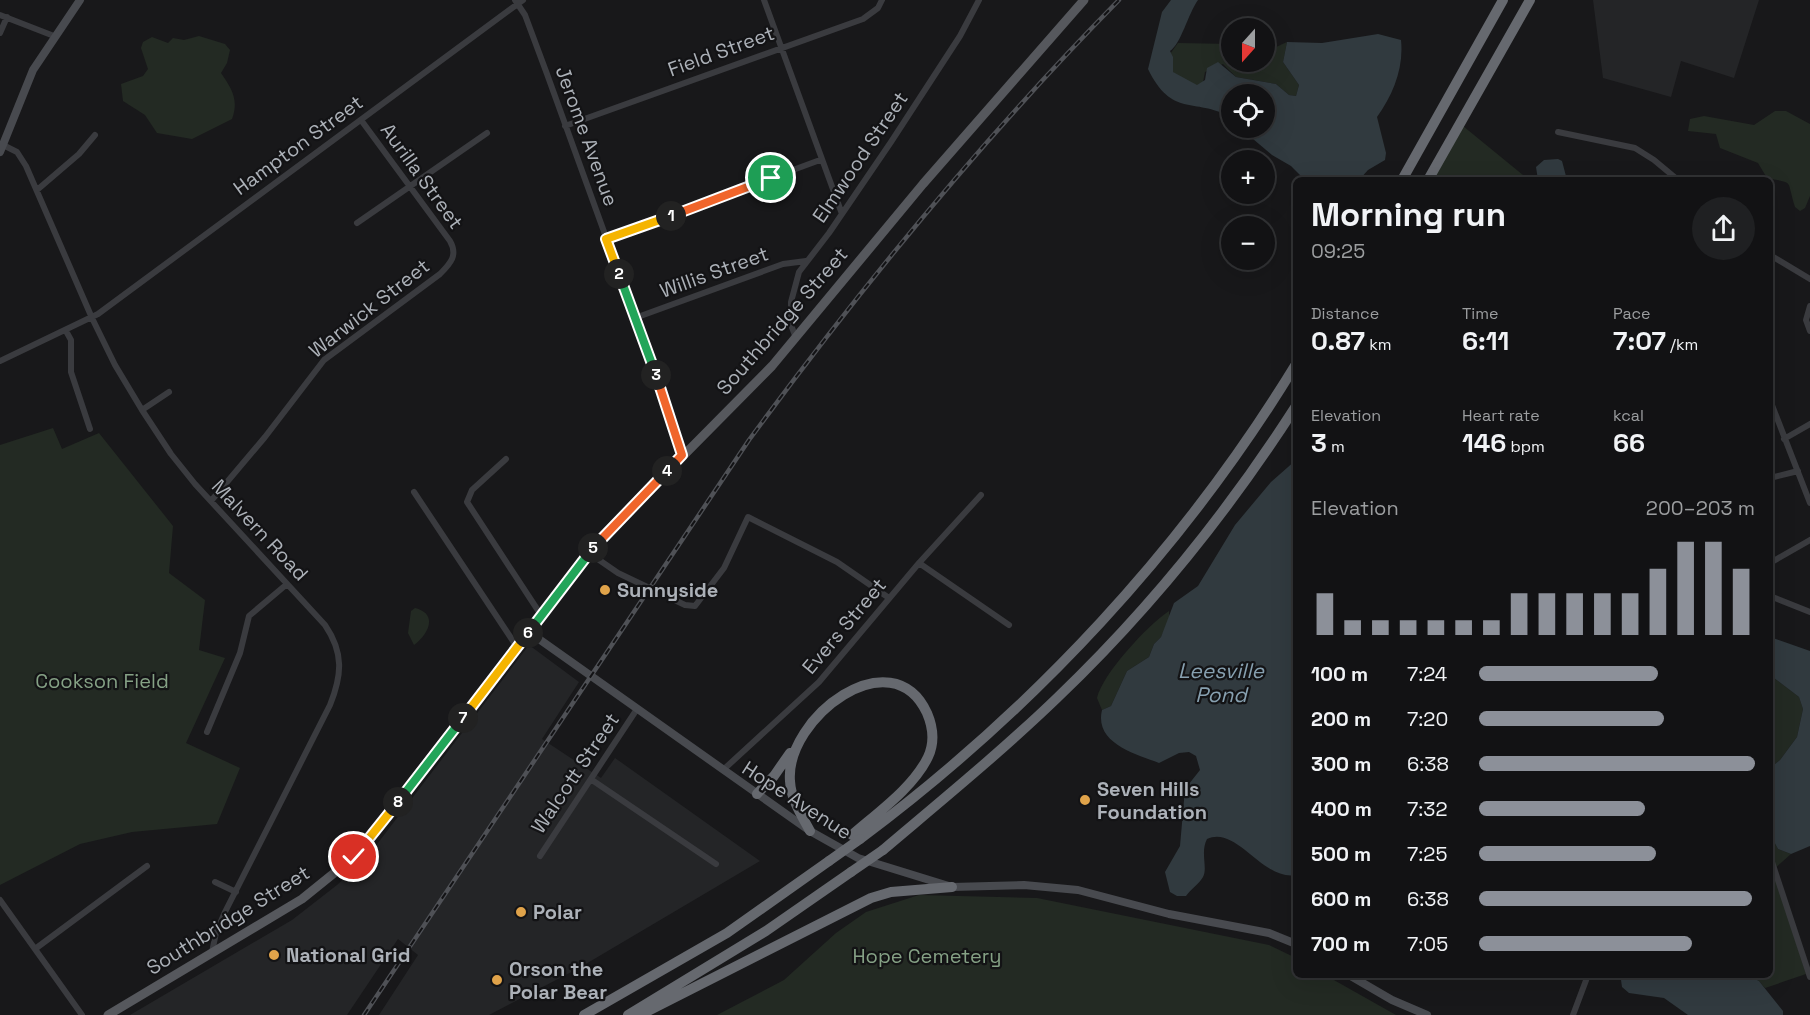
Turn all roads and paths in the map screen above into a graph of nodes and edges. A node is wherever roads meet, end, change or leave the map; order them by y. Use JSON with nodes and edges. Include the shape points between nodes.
{"nodes":[{"id":1,"x":80,"y":0,"type":"edge"},
{"id":2,"x":764,"y":0,"type":"edge"},
{"id":3,"x":882,"y":0,"type":"edge"},
{"id":4,"x":979,"y":0,"type":"edge"},
{"id":5,"x":1084,"y":0,"type":"edge"},
{"id":6,"x":1503,"y":0,"type":"edge"},
{"id":7,"x":1530,"y":0,"type":"edge"},
{"id":8,"x":518,"y":1,"type":"edge"},
{"id":9,"x":3,"y":16,"type":"edge"},
{"id":10,"x":0,"y":33,"type":"edge"},
{"id":11,"x":54,"y":36,"type":"junction"},
{"id":12,"x":781,"y":47,"type":"junction"},
{"id":13,"x":361,"y":120,"type":"junction"},
{"id":14,"x":566,"y":126,"type":"junction"},
{"id":15,"x":1558,"y":132,"type":"dead end"},
{"id":16,"x":487,"y":133,"type":"dead end"},
{"id":17,"x":95,"y":135,"type":"dead end"},
{"id":18,"x":1,"y":148,"type":"edge"},
{"id":19,"x":820,"y":160,"type":"junction"},
{"id":20,"x":1404,"y":177,"type":"edge"},
{"id":21,"x":1430,"y":177,"type":"edge"},
{"id":22,"x":1674,"y":177,"type":"edge"},
{"id":23,"x":411,"y":188,"type":"junction"},
{"id":24,"x":37,"y":190,"type":"junction"},
{"id":25,"x":842,"y":214,"type":"junction"},
{"id":26,"x":357,"y":223,"type":"dead end"},
{"id":27,"x":606,"y":239,"type":"junction"},
{"id":28,"x":454,"y":253,"type":"joint"},
{"id":29,"x":1773,"y":257,"type":"edge"},
{"id":30,"x":806,"y":261,"type":"junction"},
{"id":31,"x":1810,"y":279,"type":"edge"},
{"id":32,"x":1810,"y":306,"type":"edge"},
{"id":33,"x":92,"y":318,"type":"junction"},
{"id":34,"x":635,"y":318,"type":"junction"},
{"id":35,"x":66,"y":331,"type":"junction"},
{"id":36,"x":1810,"y":331,"type":"edge"},
{"id":37,"x":796,"y":338,"type":"junction"},
{"id":38,"x":0,"y":361,"type":"edge"},
{"id":39,"x":1293,"y":368,"type":"edge"},
{"id":40,"x":169,"y":392,"type":"dead end"},
{"id":41,"x":1773,"y":408,"type":"edge"},
{"id":42,"x":142,"y":410,"type":"junction"},
{"id":43,"x":1293,"y":410,"type":"edge"},
{"id":44,"x":1810,"y":424,"type":"edge"},
{"id":45,"x":90,"y":429,"type":"dead end"},
{"id":46,"x":1784,"y":439,"type":"junction"},
{"id":47,"x":682,"y":455,"type":"junction"},
{"id":48,"x":506,"y":459,"type":"dead end"},
{"id":49,"x":1798,"y":471,"type":"junction"},
{"id":50,"x":1773,"y":477,"type":"edge"},
{"id":51,"x":414,"y":492,"type":"dead end"},
{"id":52,"x":981,"y":495,"type":"dead end"},
{"id":53,"x":211,"y":501,"type":"junction"},
{"id":54,"x":1810,"y":503,"type":"edge"},
{"id":55,"x":1810,"y":540,"type":"edge"},
{"id":56,"x":589,"y":553,"type":"junction"},
{"id":57,"x":1773,"y":561,"type":"edge"},
{"id":58,"x":919,"y":563,"type":"junction"},
{"id":59,"x":288,"y":584,"type":"junction"},
{"id":60,"x":1773,"y":597,"type":"edge"},
{"id":61,"x":889,"y":598,"type":"junction"},
{"id":62,"x":1810,"y":612,"type":"edge"},
{"id":63,"x":541,"y":615,"type":"junction"},
{"id":64,"x":1010,"y":625,"type":"dead end"},
{"id":65,"x":529,"y":632,"type":"junction"},
{"id":66,"x":517,"y":648,"type":"junction"},
{"id":67,"x":637,"y":709,"type":"junction"},
{"id":68,"x":207,"y":732,"type":"dead end"},
{"id":69,"x":800,"y":738,"type":"junction"},
{"id":70,"x":723,"y":770,"type":"junction"},
{"id":71,"x":592,"y":780,"type":"junction"},
{"id":72,"x":757,"y":794,"type":"junction"},
{"id":73,"x":810,"y":831,"type":"junction"},
{"id":74,"x":856,"y":837,"type":"junction"},
{"id":75,"x":540,"y":856,"type":"dead end"},
{"id":76,"x":716,"y":864,"type":"dead end"},
{"id":77,"x":1773,"y":865,"type":"edge"},
{"id":78,"x":147,"y":866,"type":"dead end"},
{"id":79,"x":215,"y":882,"type":"dead end"},
{"id":80,"x":952,"y":887,"type":"junction"},
{"id":81,"x":236,"y":892,"type":"junction"},
{"id":82,"x":0,"y":900,"type":"edge"},
{"id":83,"x":1293,"y":943,"type":"edge"},
{"id":84,"x":35,"y":949,"type":"junction"},
{"id":85,"x":212,"y":952,"type":"junction"},
{"id":86,"x":1810,"y":977,"type":"edge"},
{"id":87,"x":1354,"y":978,"type":"edge"},
{"id":88,"x":1587,"y":978,"type":"edge"},
{"id":89,"x":82,"y":1015,"type":"edge"},
{"id":90,"x":108,"y":1015,"type":"edge"},
{"id":91,"x":584,"y":1015,"type":"edge"},
{"id":92,"x":628,"y":1015,"type":"edge"},
{"id":93,"x":640,"y":1015,"type":"edge"},
{"id":94,"x":1427,"y":1015,"type":"edge"},
{"id":95,"x":1573,"y":1015,"type":"edge"}],
"edges":[{"from":1,"to":11,"type":"main road"},
{"from":2,"to":12,"type":"street"},
{"from":3,"to":12,"type":"street","name":"Field Street","via":[[863,20]]},
{"from":4,"to":25,"type":"street","name":"Elmwood Street","via":[[956,43]]},
{"from":5,"to":37,"type":"main road","name":"Southbridge Street","via":[[922,184]]},
{"from":6,"to":20,"type":"highway"},
{"from":7,"to":21,"type":"highway"},
{"from":8,"to":13,"type":"street","name":"Hampton Street"},
{"from":8,"to":14,"type":"street","name":"Jerome Avenue"},
{"from":9,"to":10,"type":"street"},
{"from":9,"to":11,"type":"street"},
{"from":11,"to":18,"type":"main road","via":[[33,70]]},
{"from":12,"to":14,"type":"street","name":"Field Street"},
{"from":12,"to":19,"type":"street"},
{"from":13,"to":23,"type":"street","name":"Aurilla Street"},
{"from":13,"to":33,"type":"street","name":"Hampton Street"},
{"from":14,"to":27,"type":"street","name":"Jerome Avenue"},
{"from":15,"to":22,"type":"street","via":[[1635,148]]},
{"from":16,"to":23,"type":"street"},
{"from":17,"to":24,"type":"street"},
{"from":18,"to":24,"type":"street","name":"Malvern Road","via":[[22,158]]},
{"from":19,"to":25,"type":"street"},
{"from":19,"to":27,"type":"street"},
{"from":23,"to":26,"type":"street"},
{"from":23,"to":28,"type":"street","name":"Aurilla Street","via":[[450,241]]},
{"from":24,"to":33,"type":"street","name":"Malvern Road"},
{"from":25,"to":30,"type":"street","name":"Elmwood Street"},
{"from":27,"to":34,"type":"street","name":"Jerome Avenue"},
{"from":28,"to":53,"type":"street","name":"Warwick Street","via":[[451,263],[440,274],[324,360],[259,446]]},
{"from":29,"to":31,"type":"street"},
{"from":30,"to":34,"type":"street","name":"Willis Street","via":[[783,264]]},
{"from":30,"to":37,"type":"street","name":"Elmwood Street","via":[[794,284],[791,302],[791,325]]},
{"from":32,"to":36,"type":"street","via":[[1806,320]]},
{"from":33,"to":35,"type":"street","name":"Hampton Street"},
{"from":33,"to":42,"type":"street","name":"Malvern Road"},
{"from":34,"to":47,"type":"street","name":"Jerome Avenue"},
{"from":35,"to":38,"type":"street","name":"Hampton Street"},
{"from":35,"to":45,"type":"street","via":[[71,372]]},
{"from":37,"to":47,"type":"main road","name":"Southbridge Street"},
{"from":39,"to":74,"type":"highway","via":[[1219,479],[1169,543],[1058,667],[998,724]]},
{"from":40,"to":42,"type":"street"},
{"from":41,"to":46,"type":"street"},
{"from":42,"to":53,"type":"street","name":"Malvern Road","via":[[171,454]]},
{"from":43,"to":92,"type":"highway","bridge":true,"via":[[1220,516],[1173,575],[1016,737],[883,850],[766,931]]},
{"from":44,"to":46,"type":"street"},
{"from":46,"to":49,"type":"street"},
{"from":47,"to":56,"type":"main road","name":"Southbridge Street"},
{"from":48,"to":63,"type":"street","via":[[472,490],[467,502]]},
{"from":49,"to":50,"type":"street"},
{"from":49,"to":54,"type":"street"},
{"from":51,"to":66,"type":"street"},
{"from":52,"to":58,"type":"street","name":"Evers Street"},
{"from":53,"to":59,"type":"street","name":"Malvern Road"},
{"from":55,"to":57,"type":"street"},
{"from":56,"to":61,"type":"street","via":[[618,573],[685,605],[695,606],[724,568],[748,517],[837,562]]},
{"from":56,"to":63,"type":"main road","name":"Southbridge Street"},
{"from":58,"to":61,"type":"street","name":"Evers Street"},
{"from":58,"to":64,"type":"street"},
{"from":59,"to":68,"type":"street","via":[[249,616],[240,653]]},
{"from":59,"to":81,"type":"street","name":"Malvern Road","via":[[333,638],[339,653],[339,678],[330,705]]},
{"from":60,"to":62,"type":"street"},
{"from":61,"to":70,"type":"street","name":"Evers Street","via":[[813,688]]},
{"from":63,"to":65,"type":"main road","name":"Southbridge Street"},
{"from":65,"to":66,"type":"main road","name":"Southbridge Street"},
{"from":65,"to":67,"type":"main road","name":"Hope Avenue"},
{"from":66,"to":85,"type":"main road","name":"Southbridge Street","via":[[354,857],[302,899]]},
{"from":67,"to":70,"type":"main road","name":"Hope Avenue"},
{"from":67,"to":71,"type":"street","name":"Walcott Street"},
{"from":69,"to":72,"type":"highway","via":[[774,777]]},
{"from":69,"to":73,"type":"highway","via":[[790,762],[790,784]]},
{"from":69,"to":74,"type":"highway","via":[[815,716],[836,698],[868,685],[891,684],[902,688],[924,708],[933,736],[928,757]]},
{"from":70,"to":72,"type":"main road","name":"Hope Avenue"},
{"from":71,"to":75,"type":"street","name":"Walcott Street"},
{"from":71,"to":76,"type":"street"},
{"from":72,"to":73,"type":"main road","name":"Hope Avenue"},
{"from":73,"to":80,"type":"main road","name":"Hope Avenue","via":[[858,858]]},
{"from":74,"to":91,"type":"highway","bridge":true,"via":[[727,933]]},
{"from":77,"to":86,"type":"street"},
{"from":78,"to":84,"type":"street"},
{"from":79,"to":81,"type":"street"},
{"from":80,"to":83,"type":"main road","name":"Hope Avenue","via":[[1024,885],[1078,890],[1169,914],[1260,931]]},
{"from":80,"to":93,"type":"highway","via":[[891,892],[871,898]]},
{"from":81,"to":85,"type":"street","name":"Malvern Road","via":[[216,933]]},
{"from":82,"to":84,"type":"street"},
{"from":84,"to":89,"type":"street"},
{"from":85,"to":90,"type":"main road","name":"Southbridge Street"},
{"from":87,"to":94,"type":"main road"},
{"from":88,"to":95,"type":"street"}]}
